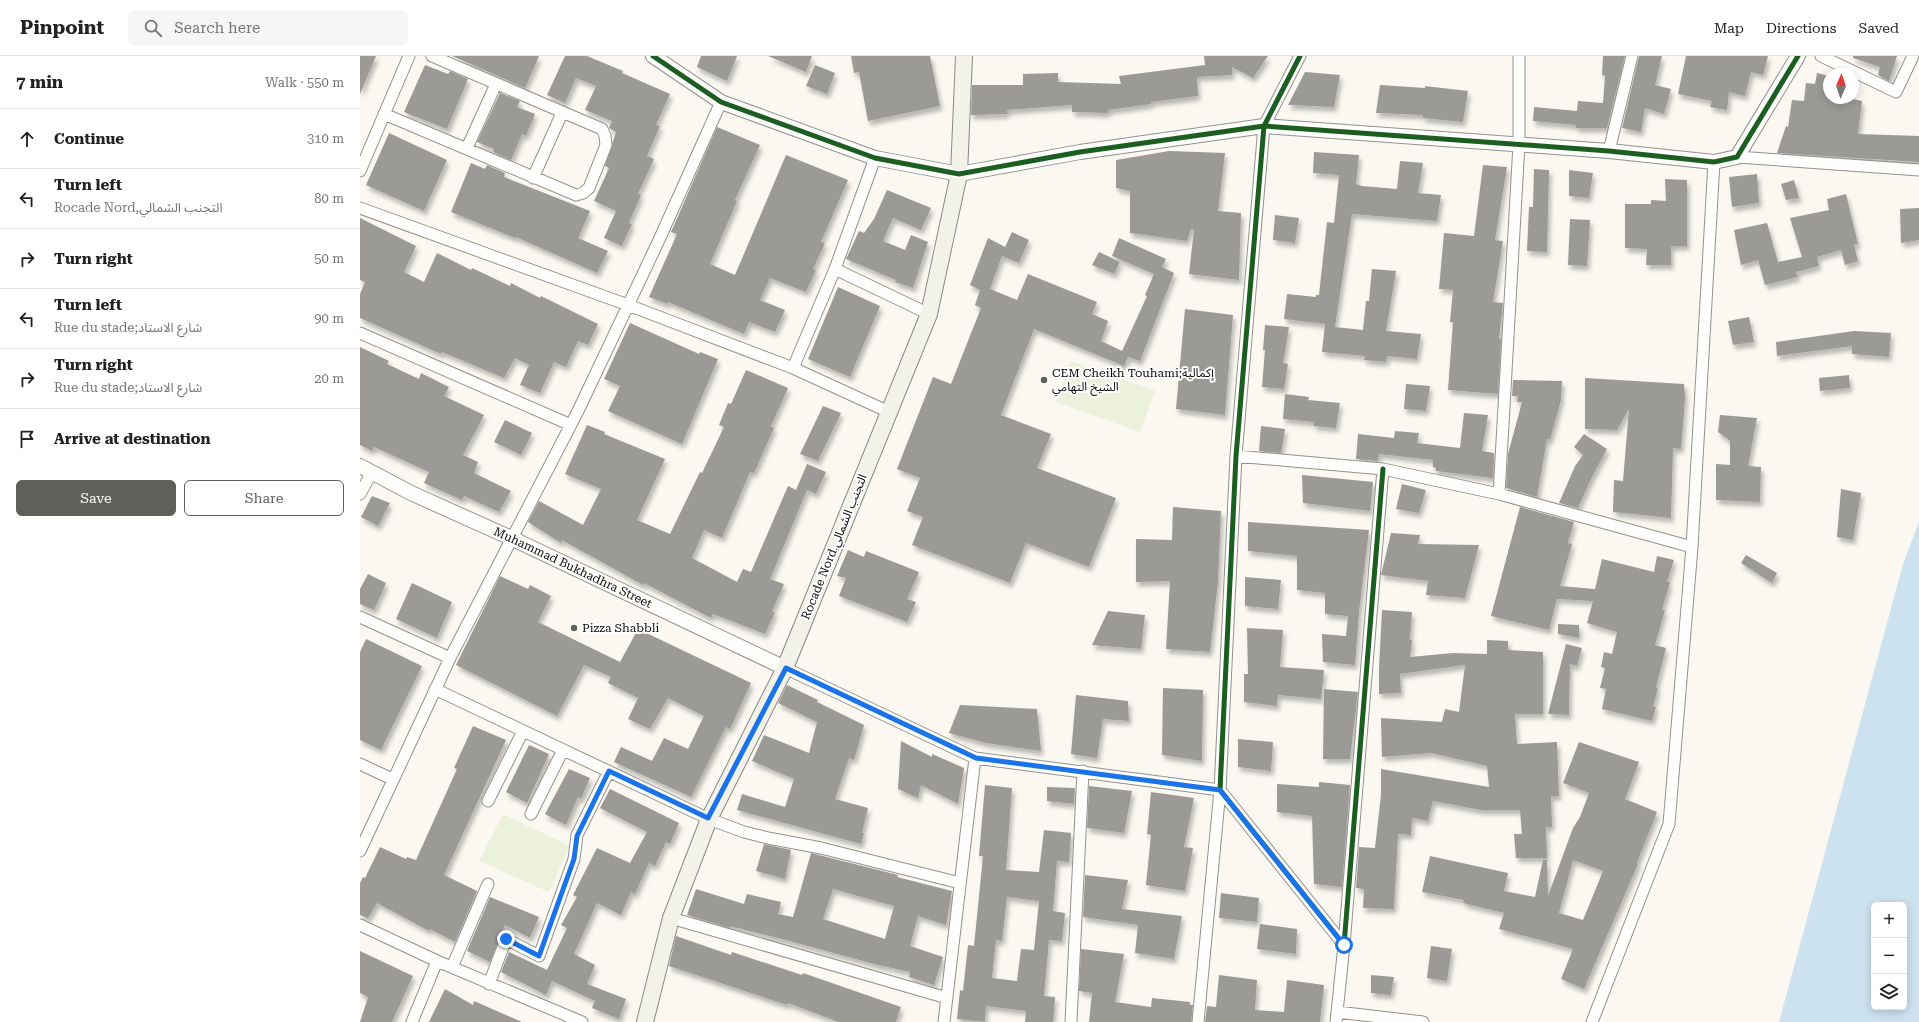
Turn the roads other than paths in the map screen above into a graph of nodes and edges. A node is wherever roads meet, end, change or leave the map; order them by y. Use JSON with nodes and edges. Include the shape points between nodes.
{"nodes":[{"id":1,"x":409,"y":56,"type":"edge"},
{"id":2,"x":432,"y":56,"type":"edge"},
{"id":3,"x":652,"y":56,"type":"edge"},
{"id":4,"x":964,"y":56,"type":"edge"},
{"id":5,"x":1300,"y":56,"type":"edge"},
{"id":6,"x":1519,"y":56,"type":"edge"},
{"id":7,"x":1632,"y":56,"type":"edge"},
{"id":8,"x":1798,"y":56,"type":"edge"},
{"id":9,"x":1821,"y":56,"type":"edge"},
{"id":10,"x":1913,"y":56,"type":"edge"},
{"id":11,"x":496,"y":84,"type":"junction"},
{"id":12,"x":721,"y":102,"type":"junction"},
{"id":13,"x":562,"y":113,"type":"junction"},
{"id":14,"x":384,"y":114,"type":"junction"},
{"id":15,"x":1264,"y":126,"type":"junction"},
{"id":16,"x":1520,"y":144,"type":"junction"},
{"id":17,"x":467,"y":148,"type":"junction"},
{"id":18,"x":1609,"y":150,"type":"junction"},
{"id":19,"x":363,"y":155,"type":"edge"},
{"id":20,"x":1737,"y":157,"type":"junction"},
{"id":21,"x":875,"y":158,"type":"junction"},
{"id":22,"x":1714,"y":162,"type":"junction"},
{"id":23,"x":360,"y":170,"type":"edge"},
{"id":24,"x":1919,"y":170,"type":"edge"},
{"id":25,"x":959,"y":174,"type":"junction"},
{"id":26,"x":533,"y":178,"type":"junction"},
{"id":27,"x":360,"y":208,"type":"edge"},
{"id":28,"x":835,"y":268,"type":"junction"},
{"id":29,"x":628,"y":305,"type":"junction"},
{"id":30,"x":930,"y":314,"type":"junction"},
{"id":31,"x":360,"y":333,"type":"edge"},
{"id":32,"x":793,"y":368,"type":"junction"},
{"id":33,"x":889,"y":412,"type":"junction"},
{"id":34,"x":571,"y":425,"type":"junction"},
{"id":35,"x":1236,"y":456,"type":"junction"},
{"id":36,"x":366,"y":469,"type":"edge"},
{"id":37,"x":1383,"y":469,"type":"junction"},
{"id":38,"x":360,"y":494,"type":"edge"},
{"id":39,"x":1499,"y":494,"type":"junction"},
{"id":40,"x":512,"y":538,"type":"junction"},
{"id":41,"x":1692,"y":547,"type":"junction"},
{"id":42,"x":360,"y":617,"type":"edge"},
{"id":43,"x":450,"y":658,"type":"junction"},
{"id":44,"x":786,"y":668,"type":"junction"},
{"id":45,"x":435,"y":690,"type":"junction"},
{"id":46,"x":523,"y":731,"type":"junction"},
{"id":47,"x":563,"y":750,"type":"junction"},
{"id":48,"x":976,"y":758,"type":"junction"},
{"id":49,"x":360,"y":764,"type":"edge"},
{"id":50,"x":609,"y":771,"type":"junction"},
{"id":51,"x":1083,"y":771,"type":"junction"},
{"id":52,"x":392,"y":779,"type":"junction"},
{"id":53,"x":1220,"y":790,"type":"junction"},
{"id":54,"x":488,"y":800,"type":"dead end"},
{"id":55,"x":531,"y":814,"type":"dead end"},
{"id":56,"x":708,"y":818,"type":"junction"},
{"id":57,"x":360,"y":851,"type":"edge"},
{"id":58,"x":960,"y":883,"type":"junction"},
{"id":59,"x":488,"y":884,"type":"dead end"},
{"id":60,"x":671,"y":918,"type":"junction"},
{"id":61,"x":360,"y":925,"type":"edge"},
{"id":62,"x":1344,"y":945,"type":"junction"},
{"id":63,"x":437,"y":961,"type":"junction"},
{"id":64,"x":452,"y":967,"type":"junction"},
{"id":65,"x":489,"y":984,"type":"junction"},
{"id":66,"x":947,"y":998,"type":"junction"},
{"id":67,"x":1336,"y":1017,"type":"edge"},
{"id":68,"x":412,"y":1022,"type":"edge"},
{"id":69,"x":582,"y":1022,"type":"edge"},
{"id":70,"x":645,"y":1022,"type":"edge"},
{"id":71,"x":944,"y":1022,"type":"edge"},
{"id":72,"x":1071,"y":1022,"type":"edge"},
{"id":73,"x":1198,"y":1022,"type":"edge"},
{"id":74,"x":1423,"y":1022,"type":"edge"},
{"id":75,"x":1592,"y":1022,"type":"edge"}],
"edges":[{"from":1,"to":14,"type":"street"},
{"from":2,"to":11,"type":"street"},
{"from":3,"to":12,"type":"street"},
{"from":4,"to":25,"type":"main road","name":"Rocade Nord,التجنب الشمالي"},
{"from":5,"to":15,"type":"street"},
{"from":6,"to":16,"type":"street"},
{"from":7,"to":18,"type":"street"},
{"from":8,"to":20,"type":"street"},
{"from":9,"to":10,"type":"street","via":[[1896,92]]},
{"from":11,"to":13,"type":"street"},
{"from":11,"to":17,"type":"street"},
{"from":12,"to":21,"type":"street"},
{"from":12,"to":29,"type":"street"},
{"from":13,"to":26,"type":"street"},
{"from":13,"to":26,"type":"street","via":[[602,129],[605,136],[606,145],[589,188],[576,195]]},
{"from":14,"to":17,"type":"street"},
{"from":14,"to":19,"type":"street"},
{"from":15,"to":16,"type":"street"},
{"from":15,"to":25,"type":"street","via":[[1080,152]]},
{"from":15,"to":35,"type":"street"},
{"from":16,"to":18,"type":"street"},
{"from":16,"to":39,"type":"street"},
{"from":17,"to":26,"type":"street"},
{"from":18,"to":22,"type":"street"},
{"from":19,"to":23,"type":"street"},
{"from":20,"to":22,"type":"street"},
{"from":20,"to":24,"type":"street"},
{"from":21,"to":25,"type":"street"},
{"from":21,"to":28,"type":"street"},
{"from":22,"to":41,"type":"street"},
{"from":25,"to":30,"type":"main road","name":"Rocade Nord,التجنب الشمالي"},
{"from":27,"to":29,"type":"street"},
{"from":28,"to":30,"type":"street"},
{"from":28,"to":32,"type":"street"},
{"from":29,"to":32,"type":"street"},
{"from":29,"to":34,"type":"street"},
{"from":30,"to":33,"type":"main road","name":"Rocade Nord,التجنب الشمالي"},
{"from":31,"to":34,"type":"street"},
{"from":32,"to":33,"type":"street"},
{"from":33,"to":44,"type":"main road","name":"Rocade Nord,التجنب الشمالي"},
{"from":34,"to":40,"type":"street"},
{"from":35,"to":37,"type":"street"},
{"from":35,"to":53,"type":"street"},
{"from":36,"to":38,"type":"street"},
{"from":36,"to":40,"type":"street","name":"Muhammad Bukhadhra Street","via":[[411,493]]},
{"from":37,"to":39,"type":"street"},
{"from":37,"to":62,"type":"street"},
{"from":39,"to":41,"type":"street"},
{"from":40,"to":43,"type":"street"},
{"from":40,"to":44,"type":"street","name":"Muhammad Bukhadhra Street"},
{"from":41,"to":75,"type":"street","via":[[1669,824]]},
{"from":42,"to":43,"type":"street"},
{"from":43,"to":45,"type":"street"},
{"from":44,"to":48,"type":"street"},
{"from":44,"to":56,"type":"main road","name":"Rocade Nord,التجنب الشمالي"},
{"from":45,"to":46,"type":"street"},
{"from":45,"to":52,"type":"street"},
{"from":46,"to":47,"type":"street"},
{"from":46,"to":54,"type":"street"},
{"from":47,"to":50,"type":"street"},
{"from":47,"to":55,"type":"street"},
{"from":48,"to":51,"type":"street"},
{"from":48,"to":58,"type":"street"},
{"from":49,"to":52,"type":"street"},
{"from":50,"to":56,"type":"street"},
{"from":50,"to":65,"type":"street","via":[[577,836],[574,859],[539,956],[506,939]]},
{"from":51,"to":53,"type":"street"},
{"from":51,"to":72,"type":"street"},
{"from":52,"to":57,"type":"street"},
{"from":53,"to":62,"type":"street"},
{"from":53,"to":73,"type":"street"},
{"from":56,"to":58,"type":"street","via":[[744,832],[821,848]]},
{"from":56,"to":60,"type":"main road","name":"Rocade Nord,التجنب الشمالي"},
{"from":58,"to":66,"type":"street"},
{"from":59,"to":64,"type":"street"},
{"from":60,"to":66,"type":"street"},
{"from":60,"to":70,"type":"main road","name":"Rocade Nord,التجنب الشمالي"},
{"from":61,"to":63,"type":"street"},
{"from":62,"to":67,"type":"street"},
{"from":63,"to":64,"type":"street"},
{"from":63,"to":68,"type":"street"},
{"from":64,"to":65,"type":"street"},
{"from":65,"to":69,"type":"street"},
{"from":66,"to":71,"type":"street"},
{"from":67,"to":74,"type":"street"}]}
